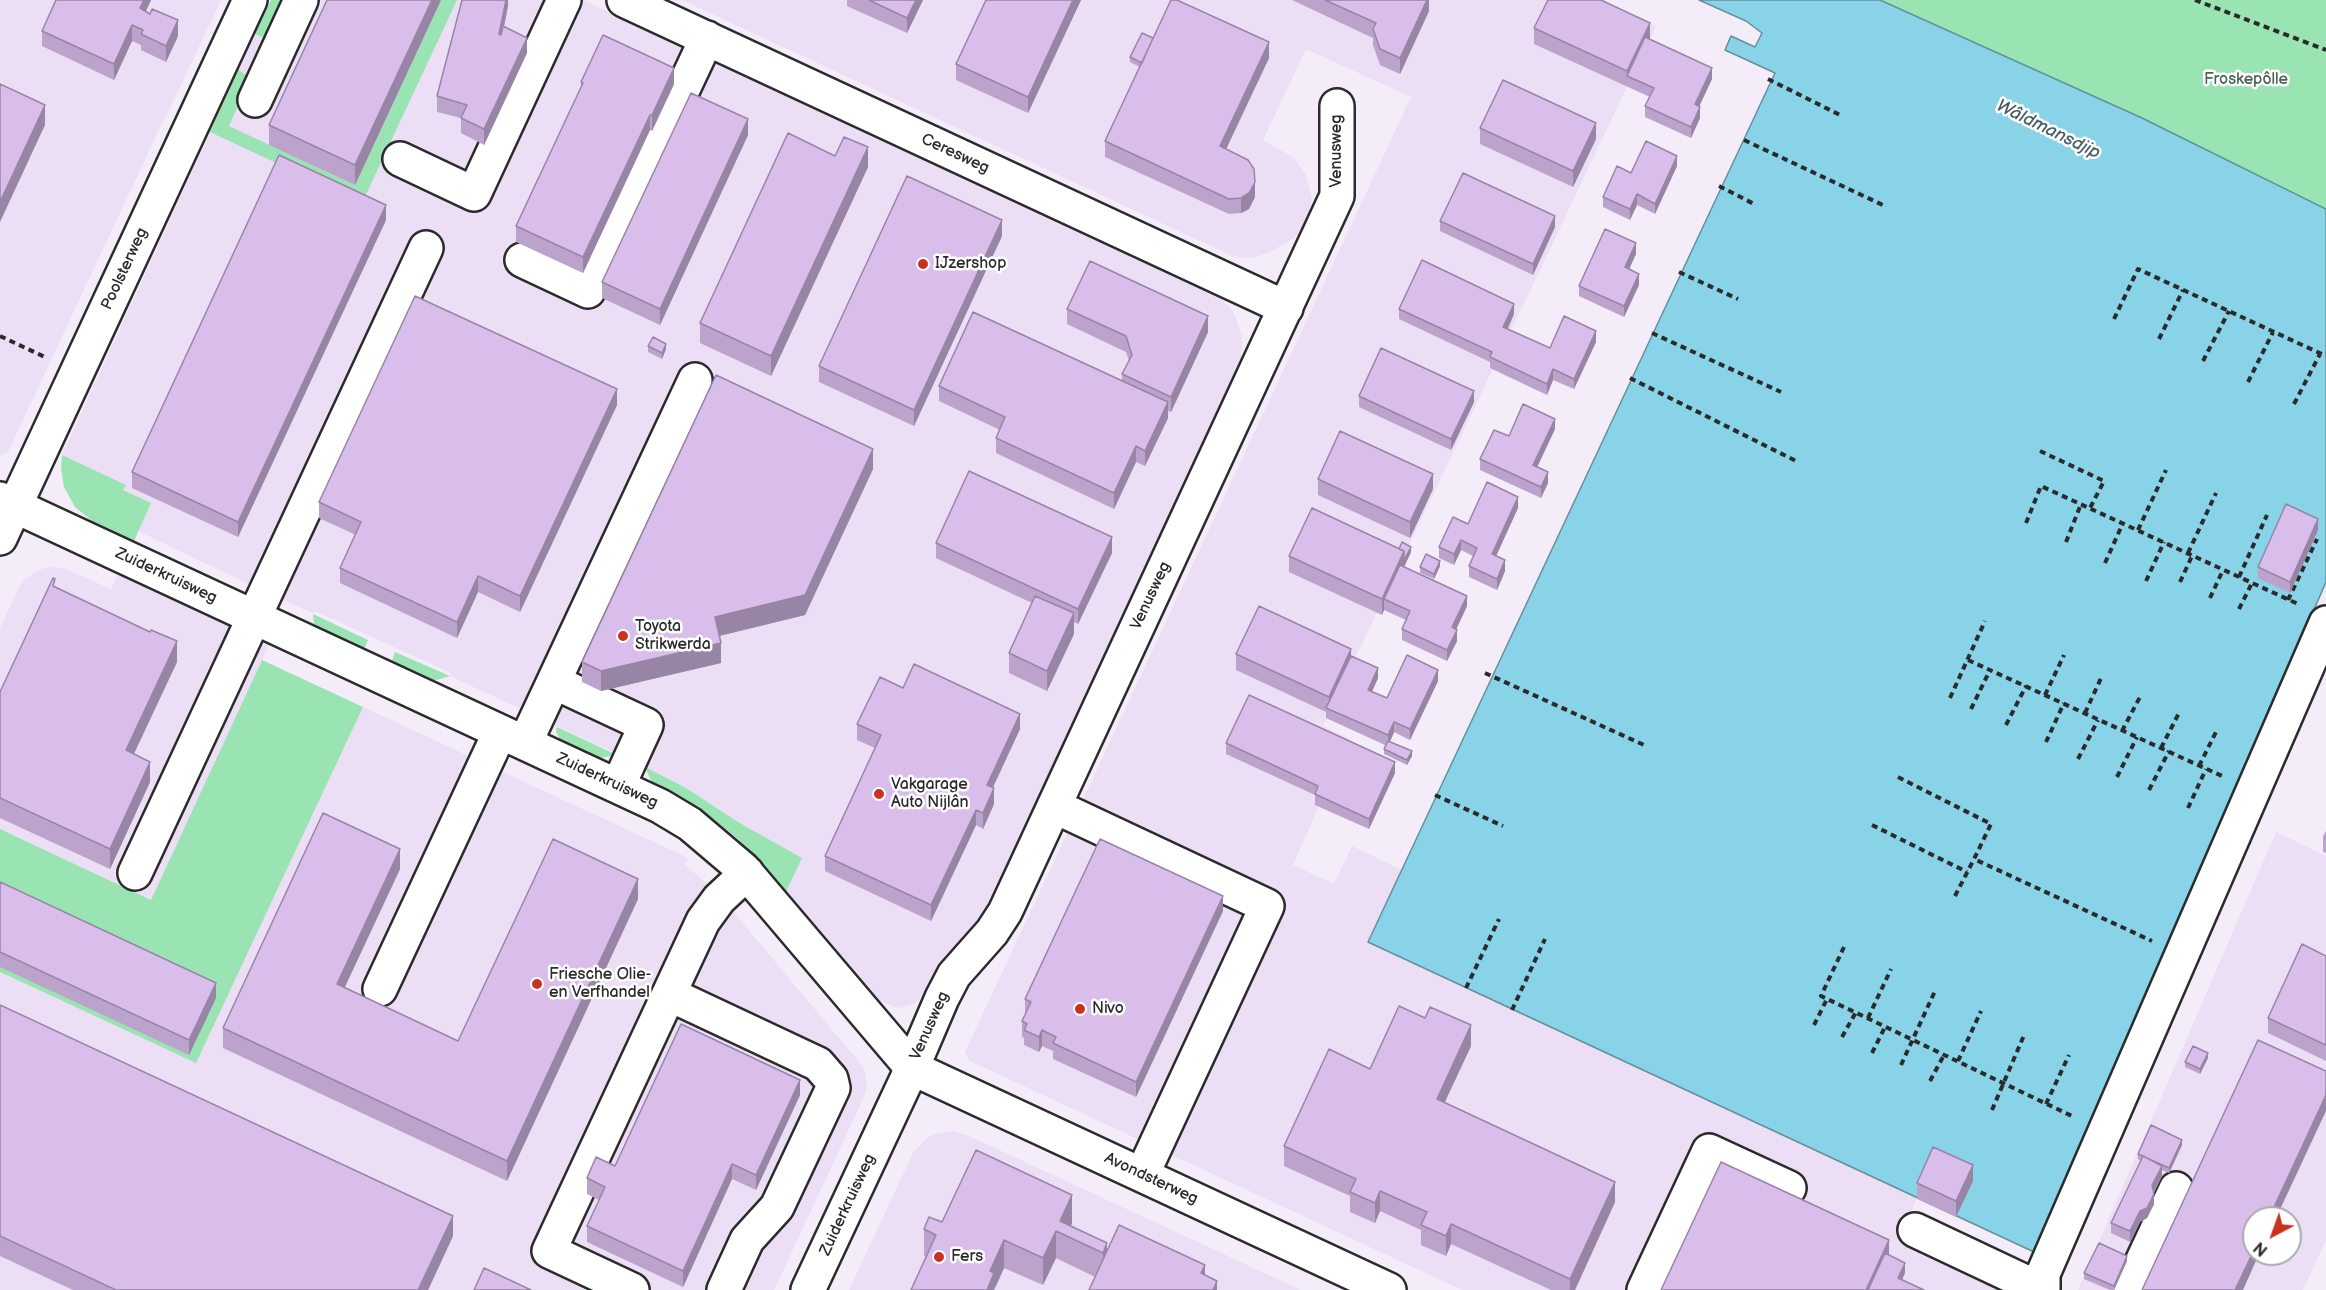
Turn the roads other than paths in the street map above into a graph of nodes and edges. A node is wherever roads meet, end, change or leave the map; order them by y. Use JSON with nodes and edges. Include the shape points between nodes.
{"nodes":[{"id":1,"x":250,"y":0,"type":"edge"},
{"id":2,"x":301,"y":0,"type":"edge"},
{"id":3,"x":564,"y":0,"type":"edge"},
{"id":4,"x":624,"y":0,"type":"edge"},
{"id":5,"x":707,"y":38,"type":"junction"},
{"id":6,"x":229,"y":46,"type":"junction"},
{"id":7,"x":271,"y":65,"type":"junction"},
{"id":8,"x":255,"y":100,"type":"dead end"},
{"id":9,"x":1337,"y":106,"type":"dead end"},
{"id":10,"x":400,"y":159,"type":"dead end"},
{"id":11,"x":426,"y":248,"type":"dead end"},
{"id":12,"x":522,"y":260,"type":"dead end"},
{"id":13,"x":1286,"y":308,"type":"junction"},
{"id":14,"x":695,"y":380,"type":"dead end"},
{"id":15,"x":8,"y":502,"type":"edge"},
{"id":16,"x":0,"y":538,"type":"edge"},
{"id":17,"x":2317,"y":616,"type":"edge"},
{"id":18,"x":254,"y":617,"type":"junction"},
{"id":19,"x":554,"y":682,"type":"junction"},
{"id":20,"x":512,"y":737,"type":"junction"},
{"id":21,"x":618,"y":786,"type":"junction"},
{"id":22,"x":1054,"y":806,"type":"junction"},
{"id":23,"x":135,"y":873,"type":"dead end"},
{"id":24,"x":747,"y":873,"type":"junction"},
{"id":25,"x":380,"y":989,"type":"dead end"},
{"id":26,"x":669,"y":994,"type":"junction"},
{"id":27,"x":912,"y":1068,"type":"junction"},
{"id":28,"x":1142,"y":1175,"type":"junction"},
{"id":29,"x":1789,"y":1188,"type":"dead end"},
{"id":30,"x":2176,"y":1189,"type":"dead end"},
{"id":31,"x":1915,"y":1230,"type":"dead end"},
{"id":32,"x":632,"y":1290,"type":"edge"},
{"id":33,"x":724,"y":1290,"type":"edge"},
{"id":34,"x":808,"y":1290,"type":"edge"},
{"id":35,"x":1389,"y":1290,"type":"edge"},
{"id":36,"x":1644,"y":1290,"type":"edge"},
{"id":37,"x":2042,"y":1290,"type":"edge"},
{"id":38,"x":2129,"y":1290,"type":"edge"}],
"edges":[{"from":1,"to":6,"type":"street","name":"Poolsterweg"},
{"from":2,"to":7,"type":"street"},
{"from":3,"to":10,"type":"street","via":[[474,194]]},
{"from":4,"to":5,"type":"street","name":"Ceresweg"},
{"from":5,"to":12,"type":"street","via":[[588,291]]},
{"from":5,"to":13,"type":"street","name":"Ceresweg"},
{"from":6,"to":7,"type":"street"},
{"from":6,"to":15,"type":"street","name":"Poolsterweg","via":[[77,372]]},
{"from":7,"to":8,"type":"street"},
{"from":9,"to":13,"type":"street","name":"Venusweg","via":[[1337,196]]},
{"from":11,"to":18,"type":"street"},
{"from":13,"to":22,"type":"street","name":"Venusweg"},
{"from":14,"to":19,"type":"street"},
{"from":15,"to":16,"type":"street","name":"Poolsterweg"},
{"from":15,"to":18,"type":"street","name":"Zuiderkruisweg"},
{"from":17,"to":37,"type":"street","via":[[2253,791],[2043,1274]]},
{"from":18,"to":20,"type":"street","name":"Zuiderkruisweg"},
{"from":18,"to":23,"type":"street"},
{"from":19,"to":20,"type":"street"},
{"from":19,"to":21,"type":"street","via":[[646,725]]},
{"from":20,"to":21,"type":"street","name":"Zuiderkruisweg"},
{"from":20,"to":25,"type":"street"},
{"from":21,"to":24,"type":"street","name":"Zuiderkruisweg","via":[[690,824]]},
{"from":22,"to":27,"type":"street","name":"Venusweg","via":[[1005,912],[954,975]]},
{"from":22,"to":28,"type":"street","via":[[1267,906]]},
{"from":24,"to":26,"type":"street","via":[[719,899],[703,921]]},
{"from":24,"to":27,"type":"street","name":"Zuiderkruisweg"},
{"from":26,"to":32,"type":"street","via":[[549,1251]]},
{"from":26,"to":33,"type":"street","via":[[818,1064],[831,1079],[832,1088],[777,1207],[747,1240]]},
{"from":27,"to":28,"type":"street","name":"Avondsterweg"},
{"from":27,"to":34,"type":"street","name":"Zuiderkruisweg"},
{"from":28,"to":35,"type":"street","name":"Avondsterweg"},
{"from":29,"to":36,"type":"street","via":[[1709,1150]]},
{"from":30,"to":38,"type":"street"},
{"from":31,"to":37,"type":"street"}]}
